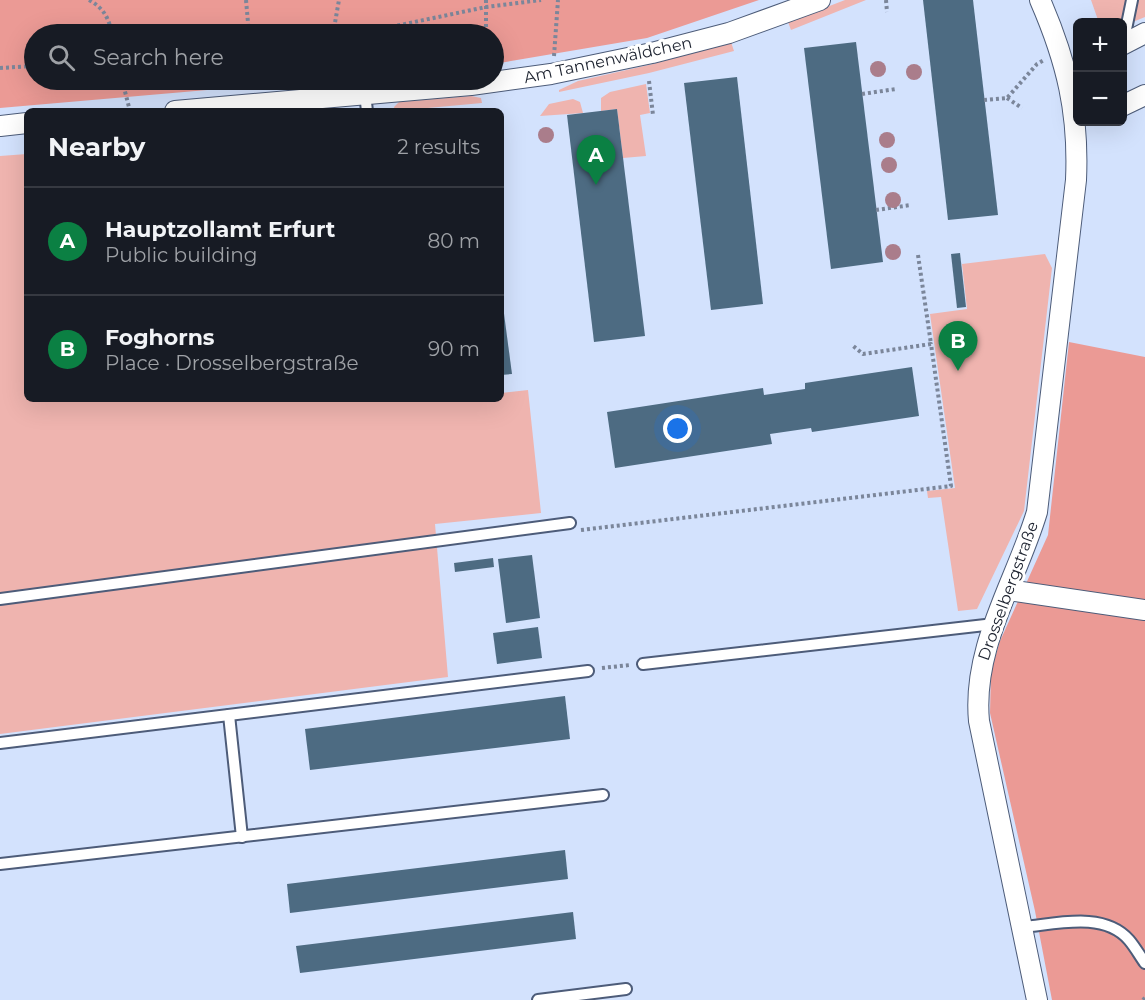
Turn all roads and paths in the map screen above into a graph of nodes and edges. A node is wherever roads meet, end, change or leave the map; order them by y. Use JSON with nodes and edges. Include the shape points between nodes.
{"nodes":[{"id":1,"x":89,"y":0,"type":"edge"},
{"id":2,"x":246,"y":0,"type":"edge"},
{"id":3,"x":339,"y":0,"type":"edge"},
{"id":4,"x":486,"y":0,"type":"edge"},
{"id":5,"x":541,"y":0,"type":"edge"},
{"id":6,"x":558,"y":0,"type":"edge"},
{"id":7,"x":820,"y":0,"type":"edge"},
{"id":8,"x":886,"y":0,"type":"edge"},
{"id":9,"x":1040,"y":0,"type":"edge"},
{"id":10,"x":1132,"y":0,"type":"edge"},
{"id":11,"x":486,"y":7,"type":"junction"},
{"id":12,"x":887,"y":12,"type":"dead end"},
{"id":13,"x":110,"y":24,"type":"edge"},
{"id":14,"x":248,"y":24,"type":"edge"},
{"id":15,"x":335,"y":24,"type":"edge"},
{"id":16,"x":405,"y":24,"type":"edge"},
{"id":17,"x":486,"y":24,"type":"edge"},
{"id":18,"x":1127,"y":25,"type":"edge"},
{"id":19,"x":1145,"y":33,"type":"edge"},
{"id":20,"x":1127,"y":43,"type":"edge"},
{"id":21,"x":1037,"y":64,"type":"dead end"},
{"id":22,"x":24,"y":67,"type":"edge"},
{"id":23,"x":0,"y":68,"type":"edge"},
{"id":24,"x":1072,"y":69,"type":"edge"},
{"id":25,"x":551,"y":74,"type":"junction"},
{"id":26,"x":504,"y":81,"type":"edge"},
{"id":27,"x":649,"y":81,"type":"dead end"},
{"id":28,"x":896,"y":89,"type":"dead end"},
{"id":29,"x":125,"y":90,"type":"edge"},
{"id":30,"x":449,"y":90,"type":"edge"},
{"id":31,"x":862,"y":94,"type":"dead end"},
{"id":32,"x":1145,"y":95,"type":"edge"},
{"id":33,"x":1008,"y":98,"type":"junction"},
{"id":34,"x":984,"y":100,"type":"dead end"},
{"id":35,"x":366,"y":103,"type":"edge"},
{"id":36,"x":1127,"y":104,"type":"edge"},
{"id":37,"x":129,"y":108,"type":"edge"},
{"id":38,"x":247,"y":108,"type":"edge"},
{"id":39,"x":1022,"y":108,"type":"dead end"},
{"id":40,"x":653,"y":115,"type":"dead end"},
{"id":41,"x":24,"y":123,"type":"edge"},
{"id":42,"x":0,"y":126,"type":"edge"},
{"id":43,"x":1076,"y":126,"type":"edge"},
{"id":44,"x":911,"y":205,"type":"dead end"},
{"id":45,"x":876,"y":210,"type":"dead end"},
{"id":46,"x":918,"y":255,"type":"dead end"},
{"id":47,"x":931,"y":344,"type":"junction"},
{"id":48,"x":852,"y":345,"type":"dead end"},
{"id":49,"x":571,"y":527,"type":"joint"},
{"id":50,"x":1008,"y":590,"type":"junction"},
{"id":51,"x":0,"y":599,"type":"edge"},
{"id":52,"x":1145,"y":610,"type":"edge"},
{"id":53,"x":994,"y":624,"type":"junction"},
{"id":54,"x":643,"y":664,"type":"dead end"},
{"id":55,"x":611,"y":667,"type":"dead end"},
{"id":56,"x":601,"y":668,"type":"dead end"},
{"id":57,"x":588,"y":671,"type":"dead end"},
{"id":58,"x":229,"y":715,"type":"junction"},
{"id":59,"x":0,"y":743,"type":"edge"},
{"id":60,"x":603,"y":795,"type":"dead end"},
{"id":61,"x":242,"y":837,"type":"junction"},
{"id":62,"x":0,"y":864,"type":"edge"},
{"id":63,"x":1024,"y":927,"type":"junction"},
{"id":64,"x":1145,"y":963,"type":"edge"},
{"id":65,"x":626,"y":989,"type":"dead end"},
{"id":66,"x":538,"y":1000,"type":"edge"},
{"id":67,"x":1037,"y":1000,"type":"edge"}],
"edges":[{"from":1,"to":13,"type":"path","via":[[102,10]]},
{"from":2,"to":14,"type":"path"},
{"from":3,"to":15,"type":"path"},
{"from":4,"to":11,"type":"path"},
{"from":5,"to":11,"type":"path"},
{"from":6,"to":25,"type":"path"},
{"from":7,"to":25,"type":"street","name":"Am Tannenwäldchen","via":[[729,33]]},
{"from":8,"to":12,"type":"path"},
{"from":9,"to":24,"type":"street"},
{"from":10,"to":18,"type":"lane"},
{"from":11,"to":16,"type":"path"},
{"from":11,"to":17,"type":"path"},
{"from":19,"to":20,"type":"street"},
{"from":21,"to":33,"type":"path"},
{"from":22,"to":23,"type":"path"},
{"from":25,"to":26,"type":"street","name":"Am Tannenwäldchen"},
{"from":27,"to":40,"type":"path"},
{"from":28,"to":31,"type":"path"},
{"from":29,"to":37,"type":"path"},
{"from":30,"to":35,"type":"street","name":"Am Tannenwäldchen"},
{"from":32,"to":36,"type":"street"},
{"from":33,"to":34,"type":"path"},
{"from":33,"to":39,"type":"path"},
{"from":35,"to":38,"type":"street","name":"Am Tannenwäldchen"},
{"from":41,"to":42,"type":"street"},
{"from":43,"to":50,"type":"street","name":"Drosselbergstraße","via":[[1076,180],[1037,512]]},
{"from":44,"to":45,"type":"path"},
{"from":46,"to":47,"type":"path"},
{"from":47,"to":48,"type":"path","via":[[863,354]]},
{"from":47,"to":49,"type":"path","via":[[951,486]]},
{"from":49,"to":51,"type":"lane"},
{"from":50,"to":52,"type":"street"},
{"from":50,"to":53,"type":"street","name":"Drosselbergstraße"},
{"from":53,"to":54,"type":"lane"},
{"from":53,"to":63,"type":"street","name":"Drosselbergstraße","via":[[976,694]]},
{"from":55,"to":56,"type":"path"},
{"from":57,"to":58,"type":"lane"},
{"from":58,"to":59,"type":"lane"},
{"from":58,"to":61,"type":"lane"},
{"from":60,"to":61,"type":"lane"},
{"from":61,"to":62,"type":"lane"},
{"from":63,"to":64,"type":"lane","via":[[1085,922],[1109,925],[1128,938]]},
{"from":63,"to":67,"type":"street","name":"Drosselbergstraße"},
{"from":65,"to":66,"type":"lane"}]}
